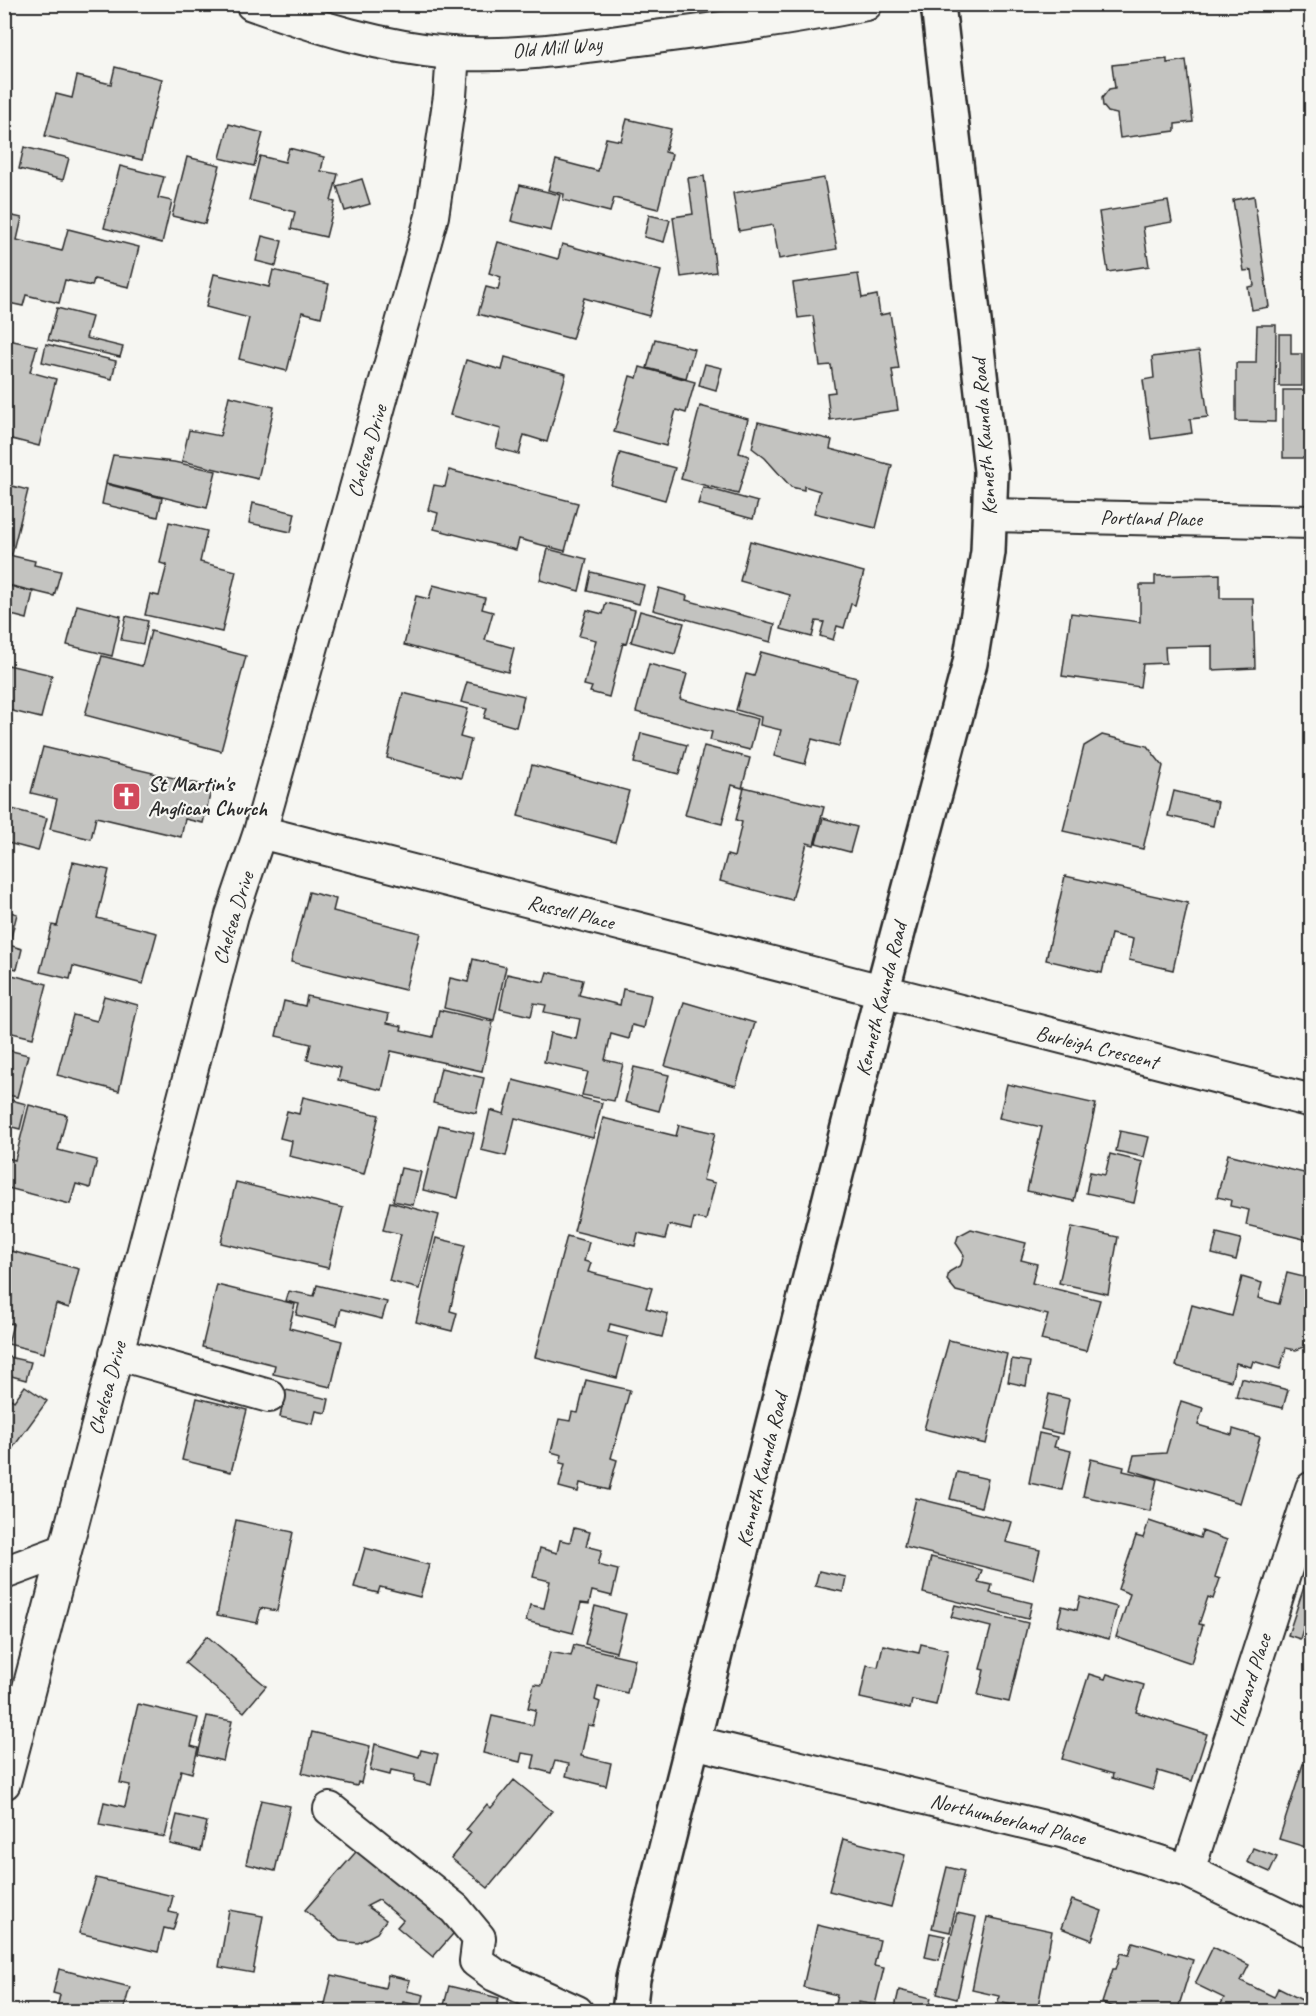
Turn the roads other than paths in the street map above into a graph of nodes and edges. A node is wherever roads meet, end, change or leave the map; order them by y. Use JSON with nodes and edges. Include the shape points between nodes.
{"nodes":[{"id":1,"x":252,"y":4,"type":"edge"},
{"id":2,"x":866,"y":4,"type":"edge"},
{"id":3,"x":938,"y":4,"type":"edge"},
{"id":4,"x":453,"y":53,"type":"junction"},
{"id":5,"x":991,"y":515,"type":"junction"},
{"id":6,"x":1311,"y":522,"type":"edge"},
{"id":7,"x":260,"y":832,"type":"junction"},
{"id":8,"x":882,"y":992,"type":"junction"},
{"id":9,"x":1311,"y":1101,"type":"edge"},
{"id":10,"x":116,"y":1353,"type":"junction"},
{"id":11,"x":269,"y":1396,"type":"dead end"},
{"id":12,"x":1311,"y":1488,"type":"edge"},
{"id":13,"x":63,"y":1551,"type":"junction"},
{"id":14,"x":4,"y":1573,"type":"edge"},
{"id":15,"x":693,"y":1742,"type":"junction"},
{"id":16,"x":4,"y":1783,"type":"edge"},
{"id":17,"x":330,"y":1809,"type":"dead end"},
{"id":18,"x":1188,"y":1872,"type":"junction"},
{"id":19,"x":1311,"y":1931,"type":"edge"},
{"id":20,"x":633,"y":1979,"type":"junction"},
{"id":21,"x":577,"y":2012,"type":"edge"},
{"id":22,"x":619,"y":2012,"type":"edge"},
{"id":23,"x":629,"y":2012,"type":"edge"}],
"edges":[{"from":1,"to":4,"type":"street","name":"Old Mill Way","via":[[336,33],[390,46]]},
{"from":2,"to":4,"type":"street","name":"Old Mill Way","via":[[692,33],[551,51]]},
{"from":3,"to":5,"type":"main road","name":"Kenneth Kaunda Road","via":[[987,422]]},
{"from":4,"to":7,"type":"street","name":"Chelsea Drive","via":[[432,216]]},
{"from":5,"to":6,"type":"street","name":"Portland Place"},
{"from":5,"to":8,"type":"main road","name":"Kenneth Kaunda Road","via":[[981,607],[970,663]]},
{"from":7,"to":8,"type":"street","name":"Russell Place"},
{"from":7,"to":10,"type":"street","name":"Chelsea Drive","via":[[232,915]]},
{"from":8,"to":9,"type":"street","name":"Burleigh Crescent"},
{"from":8,"to":15,"type":"main road","name":"Kenneth Kaunda Road"},
{"from":10,"to":11,"type":"street"},
{"from":10,"to":13,"type":"street","name":"Chelsea Drive"},
{"from":12,"to":18,"type":"street","name":"Howard Place"},
{"from":13,"to":14,"type":"street"},
{"from":13,"to":16,"type":"street","name":"Chelsea Drive"},
{"from":15,"to":18,"type":"street","name":"Northumberland Place","via":[[1065,1832]]},
{"from":15,"to":20,"type":"main road","name":"Kenneth Kaunda Road"},
{"from":17,"to":21,"type":"street","via":[[455,1909],[479,1938],[476,1961],[495,1975]]},
{"from":18,"to":19,"type":"street","name":"Northumberland Place"},
{"from":20,"to":22,"type":"main road","name":"Kenneth Kaunda Road"},
{"from":20,"to":23,"type":"main road","name":"Kenneth Kaunda Road"}]}
